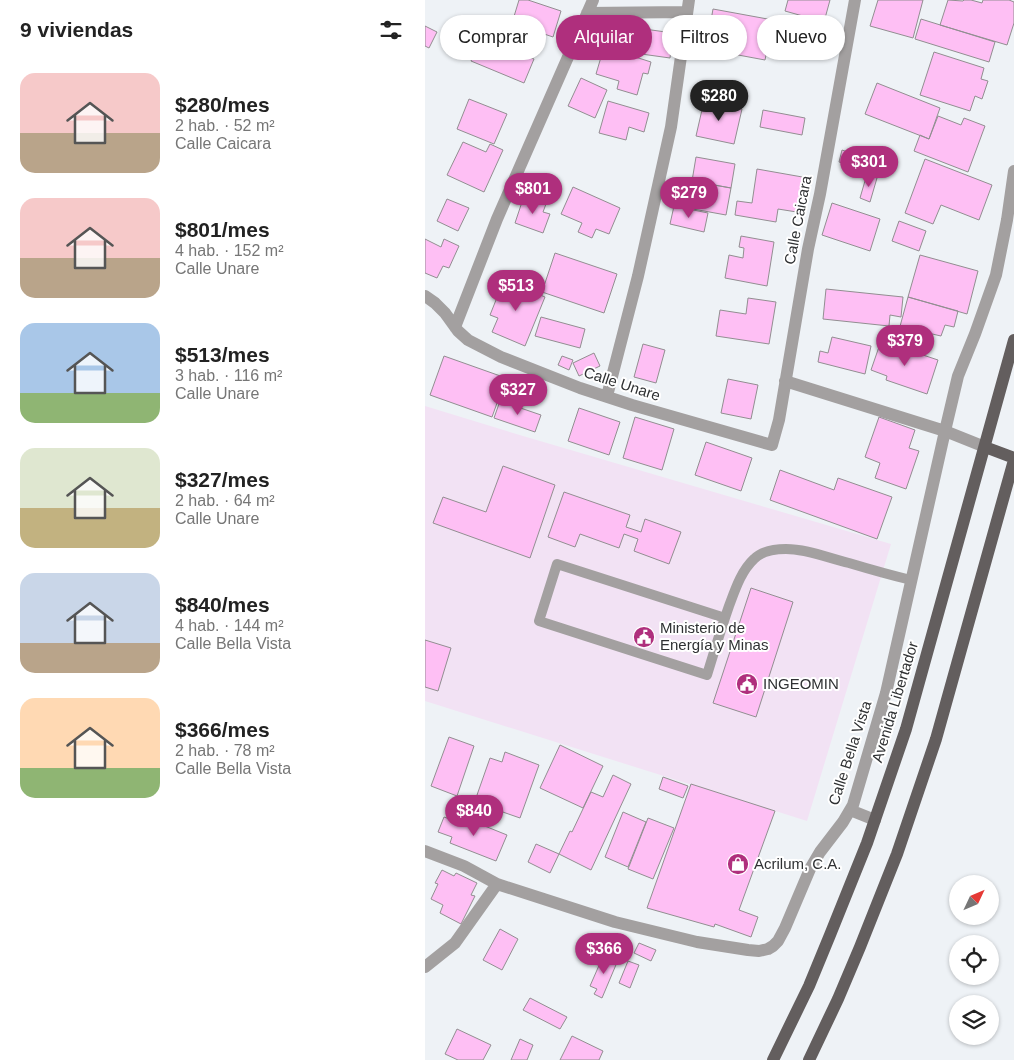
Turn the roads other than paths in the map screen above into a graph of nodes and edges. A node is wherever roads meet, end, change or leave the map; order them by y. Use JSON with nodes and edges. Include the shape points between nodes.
{"nodes":[{"id":1,"x":593,"y":0,"type":"edge"},
{"id":2,"x":855,"y":0,"type":"edge"},
{"id":3,"x":688,"y":6,"type":"edge"},
{"id":4,"x":587,"y":14,"type":"junction"},
{"id":5,"x":1014,"y":171,"type":"edge"},
{"id":6,"x":425,"y":296,"type":"edge"},
{"id":7,"x":455,"y":327,"type":"junction"},
{"id":8,"x":1014,"y":340,"type":"edge"},
{"id":9,"x":785,"y":381,"type":"junction"},
{"id":10,"x":607,"y":396,"type":"junction"},
{"id":11,"x":945,"y":430,"type":"junction"},
{"id":12,"x":772,"y":446,"type":"joint"},
{"id":13,"x":985,"y":447,"type":"junction"},
{"id":14,"x":1014,"y":459,"type":"edge"},
{"id":15,"x":911,"y":580,"type":"junction"},
{"id":16,"x":725,"y":618,"type":"junction"},
{"id":17,"x":850,"y":810,"type":"junction"},
{"id":18,"x":875,"y":820,"type":"junction"},
{"id":19,"x":425,"y":851,"type":"edge"},
{"id":20,"x":497,"y":884,"type":"junction"},
{"id":21,"x":425,"y":967,"type":"edge"},
{"id":22,"x":773,"y":1060,"type":"edge"},
{"id":23,"x":809,"y":1060,"type":"edge"}],
"edges":[{"from":1,"to":4,"type":"street"},
{"from":2,"to":9,"type":"street","name":"Calle Caicara"},
{"from":3,"to":4,"type":"street"},
{"from":3,"to":10,"type":"street","via":[[671,127]]},
{"from":4,"to":7,"type":"street","via":[[497,220]]},
{"from":5,"to":11,"type":"street","via":[[996,275],[958,376]]},
{"from":6,"to":7,"type":"street","name":"Calle Unare"},
{"from":7,"to":10,"type":"street","name":"Calle Unare","via":[[468,340],[501,357]]},
{"from":8,"to":13,"type":"main road","name":"Avenida Libertador"},
{"from":9,"to":11,"type":"street"},
{"from":9,"to":12,"type":"street","name":"Calle Caicara"},
{"from":10,"to":12,"type":"street","name":"Calle Unare"},
{"from":11,"to":13,"type":"street"},
{"from":11,"to":15,"type":"street","name":"Calle Bella Vista"},
{"from":13,"to":14,"type":"main road"},
{"from":13,"to":18,"type":"main road","name":"Avenida Libertador","via":[[906,729]]},
{"from":14,"to":23,"type":"main road","via":[[933,748],[897,854],[838,999]]},
{"from":15,"to":16,"type":"lane","via":[[799,550],[768,552],[754,559],[743,573]]},
{"from":15,"to":17,"type":"street","name":"Calle Bella Vista","via":[[886,693]]},
{"from":16,"to":16,"type":"lane","via":[[557,564],[539,621],[707,675]]},
{"from":17,"to":18,"type":"street"},
{"from":17,"to":20,"type":"street","name":"Calle Bella Vista","via":[[810,869],[779,941],[759,951],[697,942],[615,922]]},
{"from":18,"to":22,"type":"main road","name":"Avenida Libertador","via":[[831,935]]},
{"from":19,"to":20,"type":"street","name":"Calle Bella Vista","via":[[464,866]]},
{"from":20,"to":21,"type":"street","via":[[455,943]]}]}
